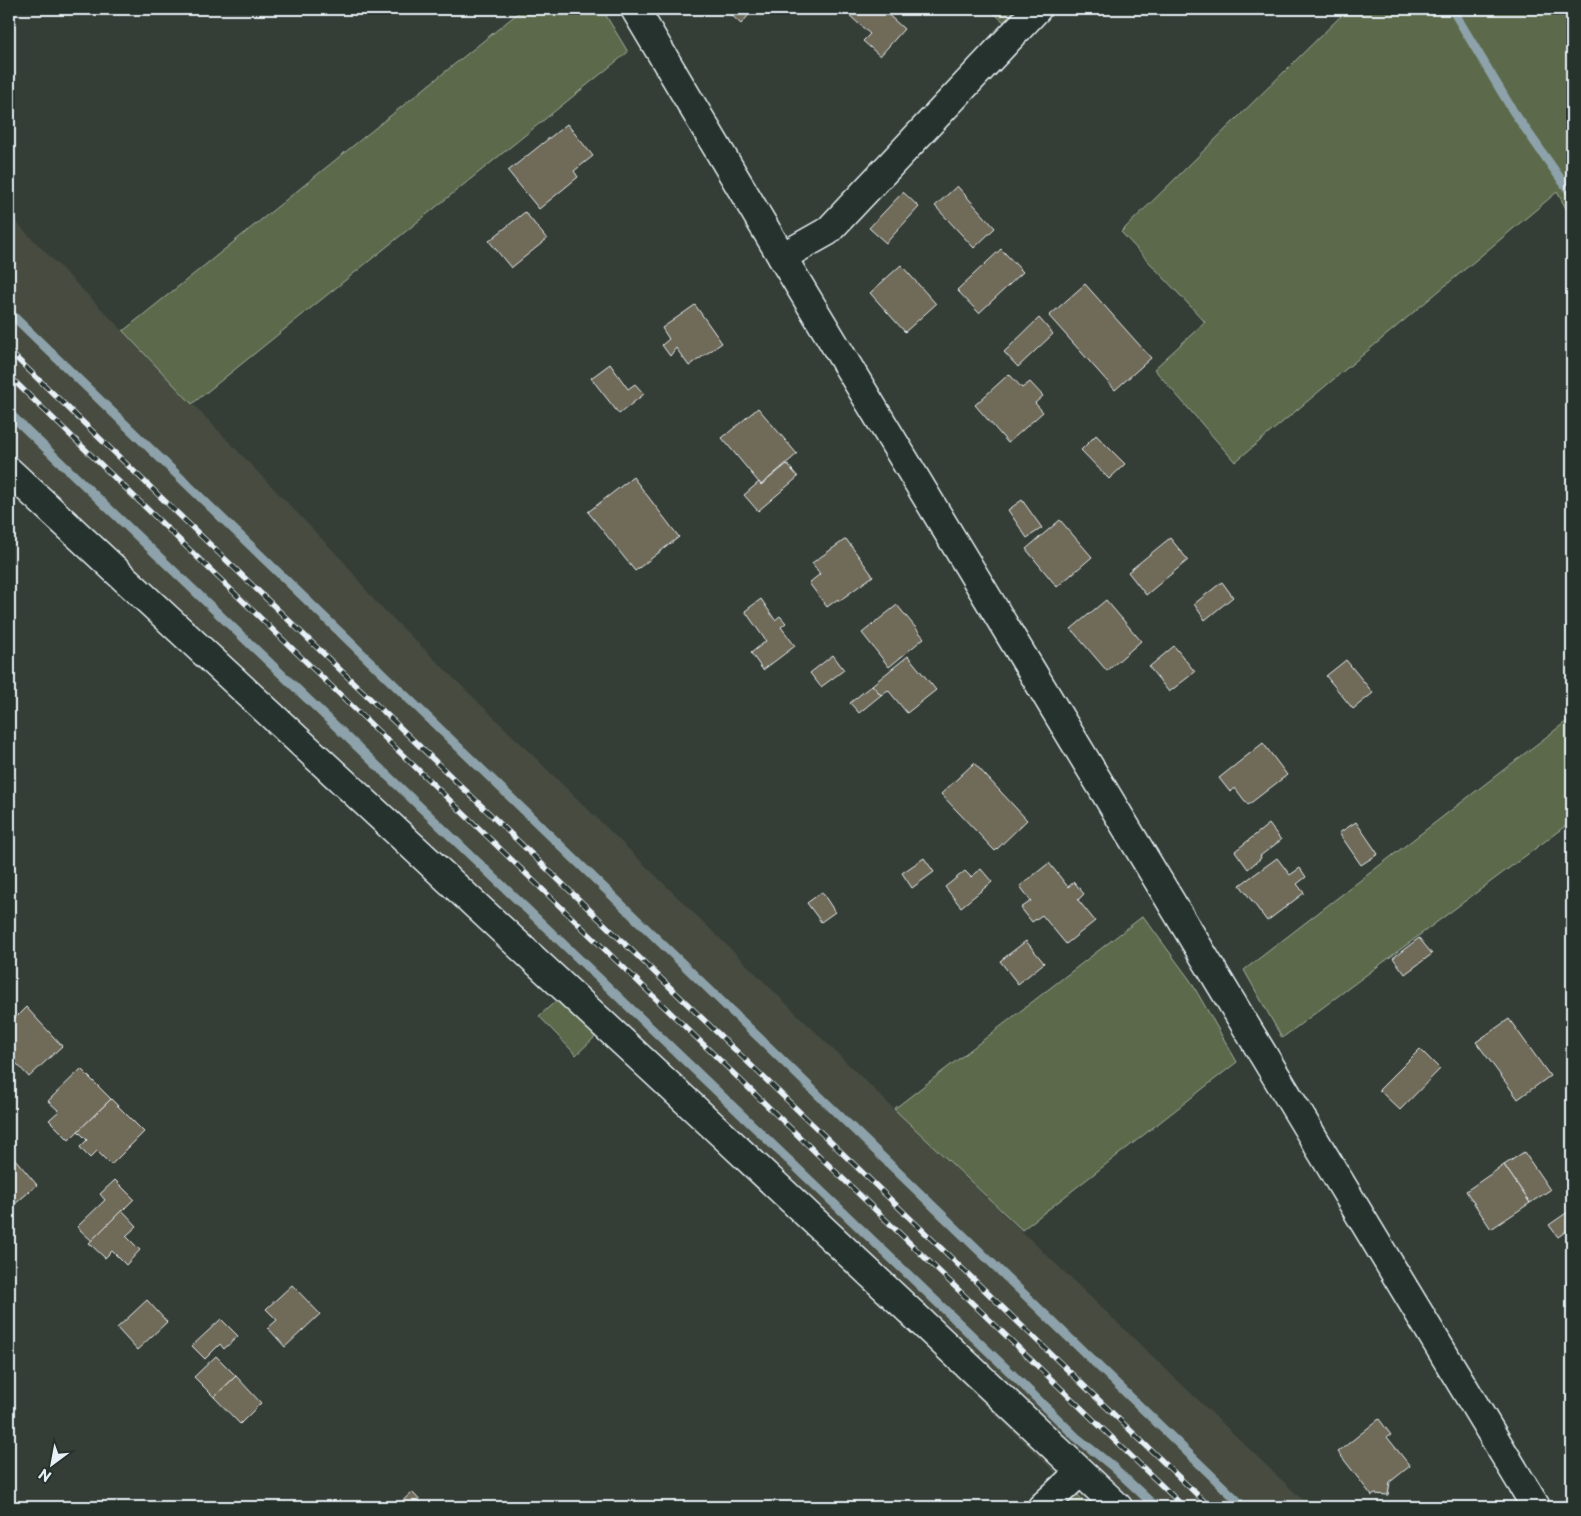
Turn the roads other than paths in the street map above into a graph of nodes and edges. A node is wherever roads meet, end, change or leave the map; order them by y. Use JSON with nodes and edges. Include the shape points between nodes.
{"nodes":[{"id":1,"x":635,"y":9,"type":"edge"},
{"id":2,"x":1037,"y":9,"type":"edge"},
{"id":3,"x":782,"y":258,"type":"junction"},
{"id":4,"x":9,"y":471,"type":"edge"},
{"id":5,"x":1080,"y":1472,"type":"junction"},
{"id":6,"x":1042,"y":1507,"type":"edge"},
{"id":7,"x":1118,"y":1507,"type":"edge"},
{"id":8,"x":1536,"y":1507,"type":"edge"}],
"edges":[{"from":1,"to":3,"type":"street"},
{"from":2,"to":3,"type":"street","via":[[828,231]]},
{"from":3,"to":8,"type":"street"},
{"from":4,"to":5,"type":"street"},
{"from":5,"to":6,"type":"street"},
{"from":5,"to":7,"type":"street"}]}
